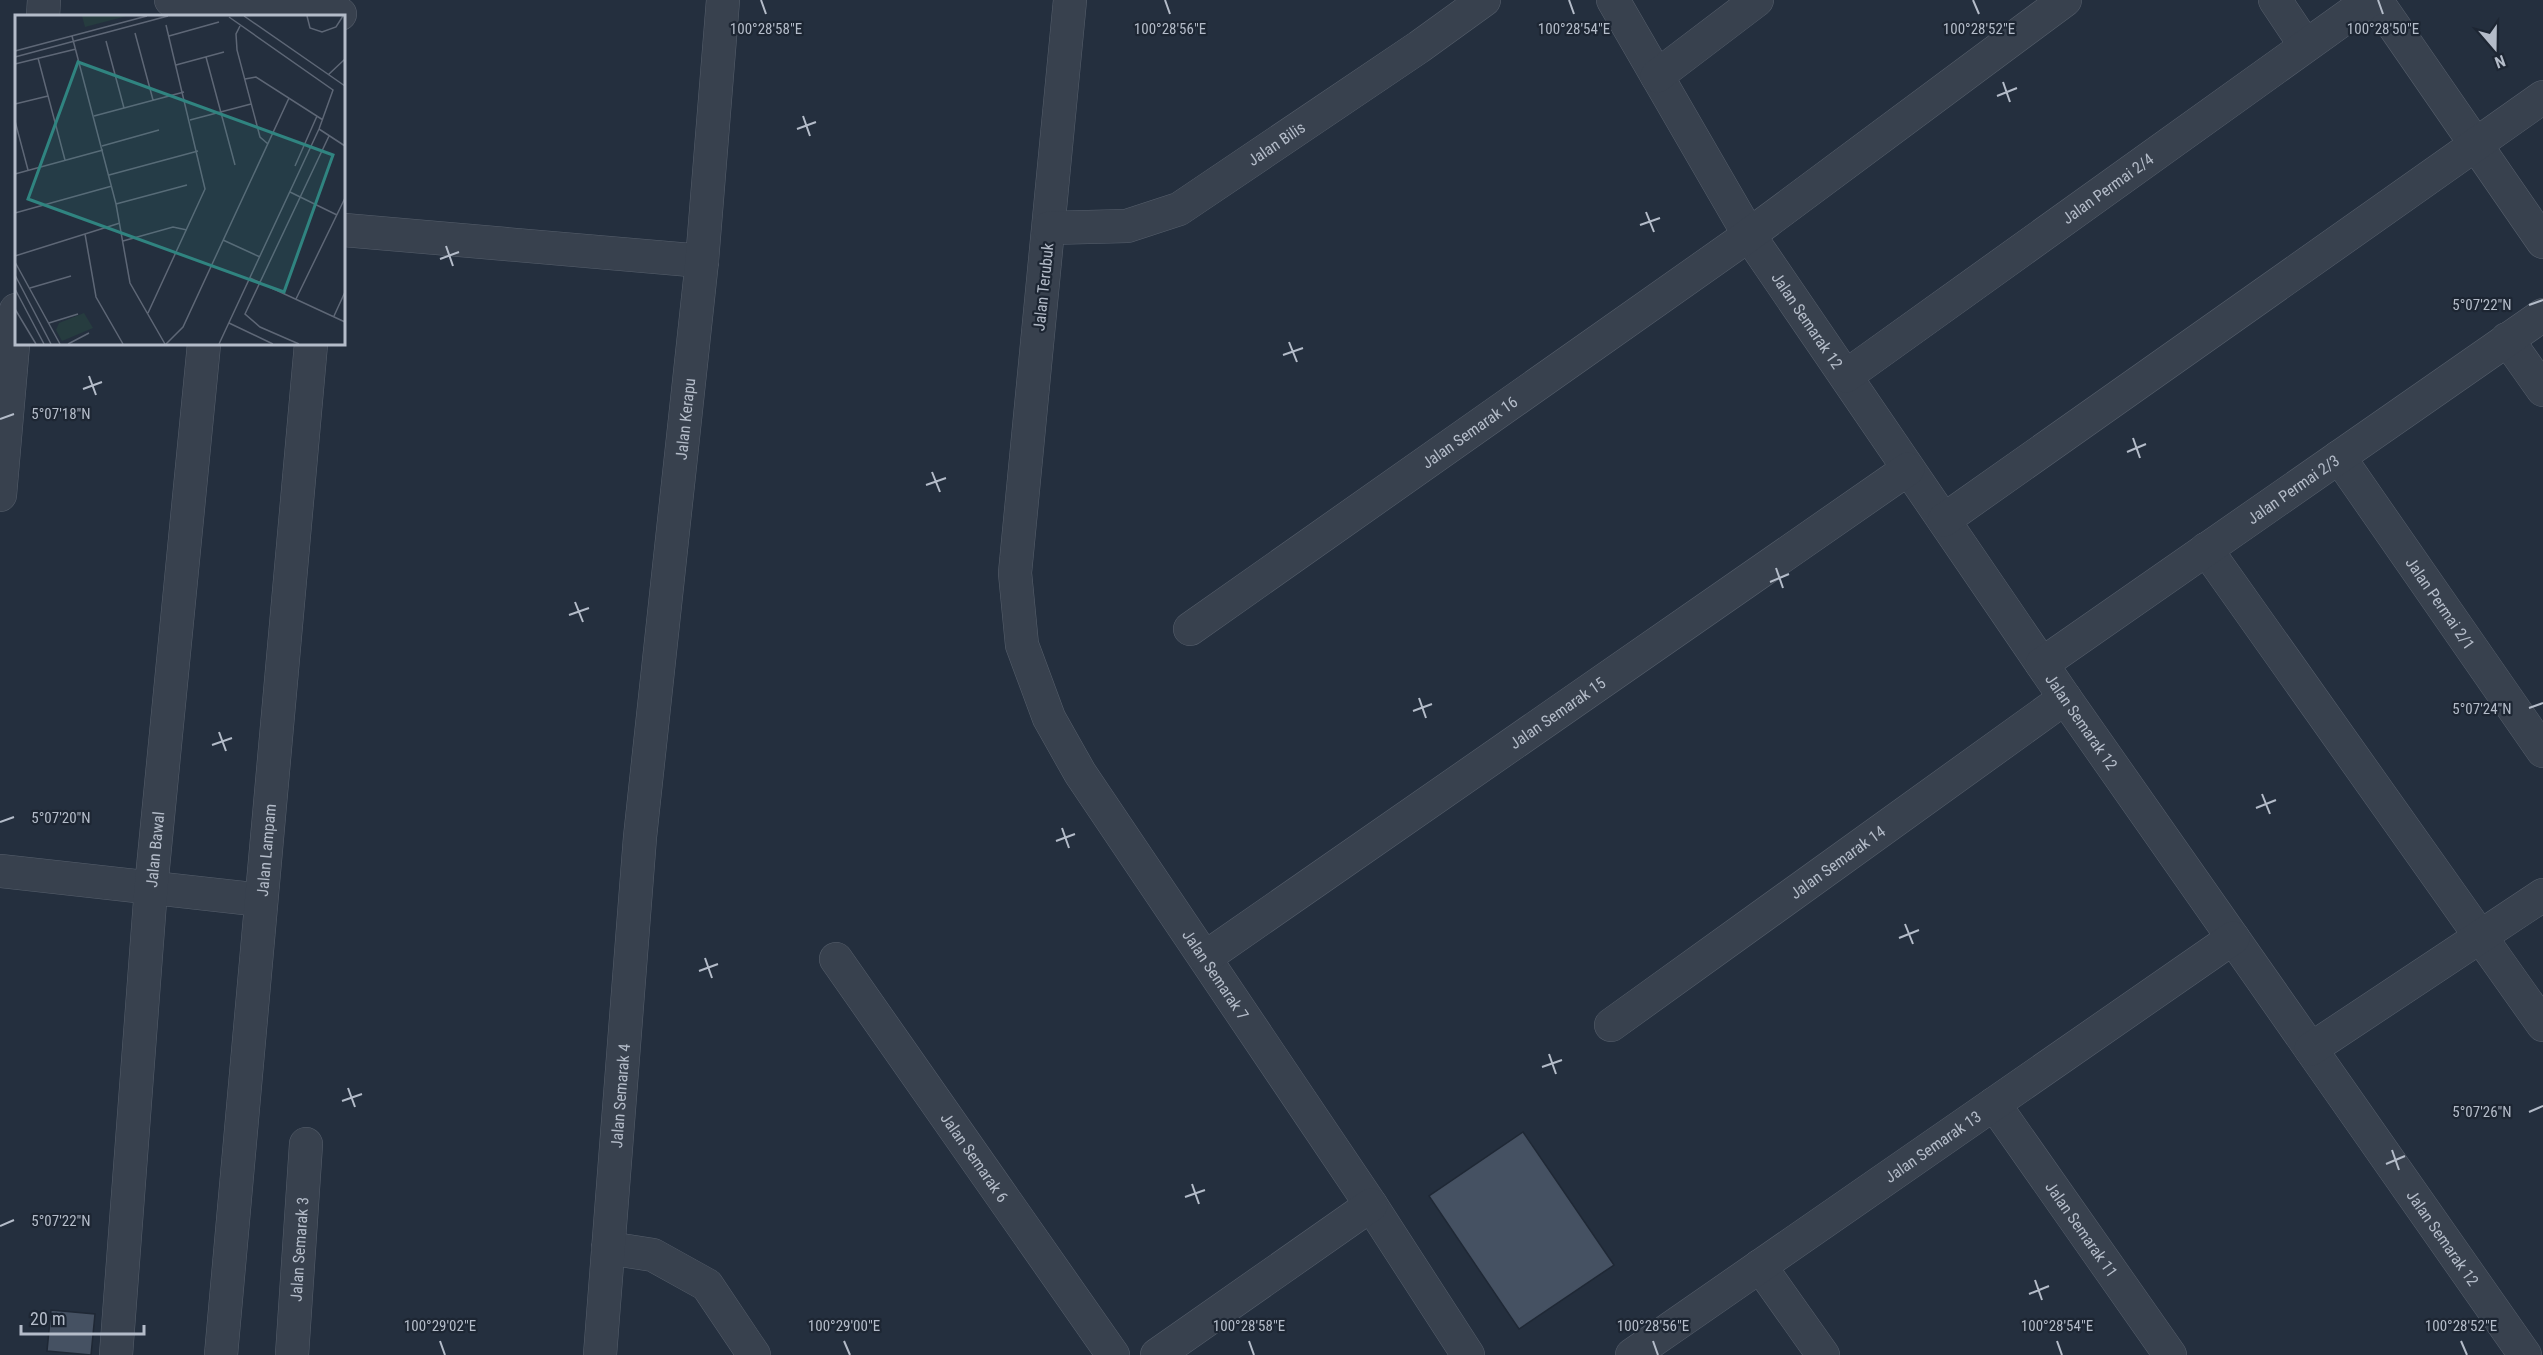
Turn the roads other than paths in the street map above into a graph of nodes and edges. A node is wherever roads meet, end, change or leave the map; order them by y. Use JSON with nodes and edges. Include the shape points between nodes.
{"nodes":[{"id":1,"x":44,"y":0,"type":"edge"},
{"id":2,"x":171,"y":0,"type":"edge"},
{"id":3,"x":723,"y":0,"type":"edge"},
{"id":4,"x":1070,"y":0,"type":"edge"},
{"id":5,"x":1484,"y":0,"type":"edge"},
{"id":6,"x":1613,"y":0,"type":"edge"},
{"id":7,"x":1756,"y":0,"type":"edge"},
{"id":8,"x":2065,"y":0,"type":"edge"},
{"id":9,"x":2275,"y":0,"type":"edge"},
{"id":10,"x":2370,"y":0,"type":"edge"},
{"id":11,"x":2376,"y":0,"type":"edge"},
{"id":12,"x":236,"y":7,"type":"edge"},
{"id":13,"x":340,"y":10,"type":"edge"},
{"id":14,"x":43,"y":15,"type":"edge"},
{"id":15,"x":2305,"y":45,"type":"junction"},
{"id":16,"x":1657,"y":76,"type":"junction"},
{"id":17,"x":2543,"y":97,"type":"edge"},
{"id":18,"x":2477,"y":143,"type":"junction"},
{"id":19,"x":1049,"y":228,"type":"junction"},
{"id":20,"x":345,"y":230,"type":"edge"},
{"id":21,"x":1749,"y":235,"type":"junction"},
{"id":22,"x":2543,"y":242,"type":"edge"},
{"id":23,"x":702,"y":261,"type":"junction"},
{"id":24,"x":2543,"y":315,"type":"edge"},
{"id":25,"x":15,"y":322,"type":"edge"},
{"id":26,"x":2507,"y":339,"type":"junction"},
{"id":27,"x":204,"y":345,"type":"edge"},
{"id":28,"x":311,"y":345,"type":"edge"},
{"id":29,"x":1846,"y":376,"type":"junction"},
{"id":30,"x":2543,"y":390,"type":"edge"},
{"id":31,"x":2339,"y":457,"type":"junction"},
{"id":32,"x":1908,"y":469,"type":"junction"},
{"id":33,"x":0,"y":495,"type":"edge"},
{"id":34,"x":1944,"y":520,"type":"junction"},
{"id":35,"x":2206,"y":549,"type":"junction"},
{"id":36,"x":1015,"y":573,"type":"joint"},
{"id":37,"x":1190,"y":629,"type":"dead end"},
{"id":38,"x":2042,"y":664,"type":"junction"},
{"id":39,"x":2065,"y":698,"type":"junction"},
{"id":40,"x":2543,"y":751,"type":"edge"},
{"id":41,"x":640,"y":837,"type":"joint"},
{"id":42,"x":0,"y":871,"type":"edge"},
{"id":43,"x":152,"y":888,"type":"junction"},
{"id":44,"x":2543,"y":895,"type":"edge"},
{"id":45,"x":261,"y":900,"type":"junction"},
{"id":46,"x":2479,"y":937,"type":"junction"},
{"id":47,"x":2233,"y":938,"type":"junction"},
{"id":48,"x":1206,"y":957,"type":"junction"},
{"id":49,"x":836,"y":958,"type":"dead end"},
{"id":50,"x":1611,"y":1025,"type":"dead end"},
{"id":51,"x":2543,"y":1025,"type":"edge"},
{"id":52,"x":2311,"y":1049,"type":"junction"},
{"id":53,"x":1994,"y":1104,"type":"junction"},
{"id":54,"x":306,"y":1143,"type":"dead end"},
{"id":55,"x":1371,"y":1205,"type":"junction"},
{"id":56,"x":608,"y":1248,"type":"junction"},
{"id":57,"x":1760,"y":1266,"type":"junction"},
{"id":58,"x":116,"y":1355,"type":"edge"},
{"id":59,"x":221,"y":1355,"type":"edge"},
{"id":60,"x":292,"y":1355,"type":"edge"},
{"id":61,"x":600,"y":1355,"type":"edge"},
{"id":62,"x":754,"y":1355,"type":"edge"},
{"id":63,"x":1113,"y":1355,"type":"edge"},
{"id":64,"x":1157,"y":1355,"type":"edge"},
{"id":65,"x":1468,"y":1355,"type":"edge"},
{"id":66,"x":1632,"y":1355,"type":"edge"},
{"id":67,"x":1823,"y":1355,"type":"edge"},
{"id":68,"x":2170,"y":1355,"type":"edge"},
{"id":69,"x":2525,"y":1355,"type":"edge"}],
"edges":[{"from":1,"to":14,"type":"street"},
{"from":2,"to":12,"type":"street"},
{"from":3,"to":23,"type":"street","name":"Jalan Kerapu"},
{"from":4,"to":19,"type":"street","name":"Jalan Terubuk"},
{"from":5,"to":19,"type":"street","name":"Jalan Bilis","via":[[1179,209],[1127,226]]},
{"from":6,"to":16,"type":"street","name":"Jalan Semarak 12"},
{"from":7,"to":16,"type":"street"},
{"from":8,"to":21,"type":"street","name":"Jalan Semarak 16"},
{"from":9,"to":15,"type":"street"},
{"from":10,"to":15,"type":"street","name":"Jalan Permai 2/4"},
{"from":11,"to":18,"type":"street"},
{"from":12,"to":13,"type":"street"},
{"from":15,"to":29,"type":"street","name":"Jalan Permai 2/4"},
{"from":16,"to":21,"type":"street","name":"Jalan Semarak 12"},
{"from":17,"to":18,"type":"street"},
{"from":18,"to":22,"type":"street"},
{"from":18,"to":34,"type":"street"},
{"from":19,"to":36,"type":"street","name":"Jalan Terubuk"},
{"from":20,"to":23,"type":"street"},
{"from":21,"to":29,"type":"street","name":"Jalan Semarak 12"},
{"from":21,"to":37,"type":"street","name":"Jalan Semarak 16"},
{"from":23,"to":41,"type":"street","name":"Jalan Kerapu"},
{"from":24,"to":26,"type":"street","name":"Jalan Permai 2/3"},
{"from":25,"to":33,"type":"street"},
{"from":26,"to":30,"type":"street"},
{"from":26,"to":31,"type":"street","name":"Jalan Permai 2/3"},
{"from":27,"to":43,"type":"street","name":"Jalan Bawal"},
{"from":28,"to":45,"type":"street","name":"Jalan Lampam"},
{"from":29,"to":32,"type":"street","name":"Jalan Semarak 12"},
{"from":31,"to":35,"type":"street","name":"Jalan Permai 2/3"},
{"from":31,"to":40,"type":"street","name":"Jalan Permai 2/1"},
{"from":32,"to":34,"type":"street","name":"Jalan Semarak 12"},
{"from":32,"to":48,"type":"street","name":"Jalan Semarak 15"},
{"from":34,"to":38,"type":"street","name":"Jalan Semarak 12"},
{"from":35,"to":38,"type":"street","name":"Jalan Permai 2/3"},
{"from":35,"to":46,"type":"street"},
{"from":36,"to":48,"type":"street","name":"Jalan Semarak 7","via":[[1022,645],[1049,718],[1080,773]]},
{"from":38,"to":39,"type":"street","name":"Jalan Semarak 12"},
{"from":39,"to":47,"type":"street","name":"Jalan Semarak 12"},
{"from":39,"to":50,"type":"street","name":"Jalan Semarak 14"},
{"from":41,"to":56,"type":"street","name":"Jalan Semarak 4"},
{"from":42,"to":43,"type":"street"},
{"from":43,"to":45,"type":"street"},
{"from":43,"to":58,"type":"street","name":"Jalan Bawal"},
{"from":44,"to":46,"type":"street"},
{"from":45,"to":59,"type":"street","name":"Jalan Lampam"},
{"from":46,"to":51,"type":"street"},
{"from":46,"to":52,"type":"street"},
{"from":47,"to":52,"type":"street","name":"Jalan Semarak 12"},
{"from":47,"to":53,"type":"street","name":"Jalan Semarak 13"},
{"from":48,"to":55,"type":"street","name":"Jalan Semarak 7"},
{"from":49,"to":63,"type":"street","name":"Jalan Semarak 6"},
{"from":52,"to":69,"type":"street","name":"Jalan Semarak 12"},
{"from":53,"to":57,"type":"street","name":"Jalan Semarak 13"},
{"from":53,"to":68,"type":"street","name":"Jalan Semarak 11"},
{"from":54,"to":60,"type":"street","name":"Jalan Semarak 3"},
{"from":55,"to":64,"type":"street"},
{"from":55,"to":65,"type":"street","name":"Jalan Semarak 7"},
{"from":56,"to":61,"type":"street","name":"Jalan Semarak 4"},
{"from":56,"to":62,"type":"street","via":[[653,1255],[707,1286]]},
{"from":57,"to":66,"type":"street","name":"Jalan Semarak 13"},
{"from":57,"to":67,"type":"street"}]}
